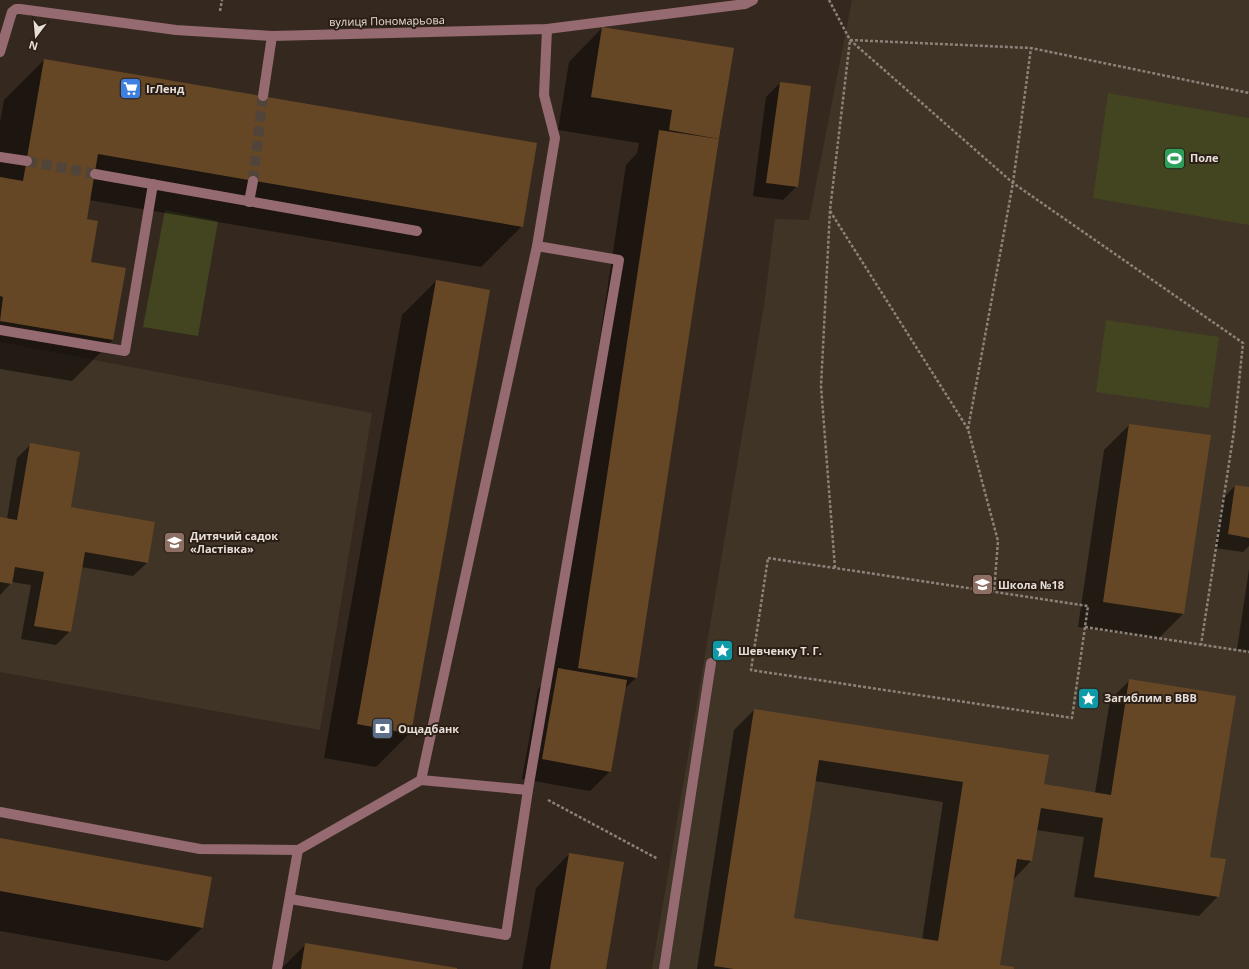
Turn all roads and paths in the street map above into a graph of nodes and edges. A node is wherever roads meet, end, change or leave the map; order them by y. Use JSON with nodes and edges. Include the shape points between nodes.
{"nodes":[{"id":1,"x":753,"y":0,"type":"edge"},
{"id":2,"x":829,"y":0,"type":"edge"},
{"id":3,"x":22,"y":4,"type":"edge"},
{"id":4,"x":547,"y":30,"type":"junction"},
{"id":5,"x":272,"y":36,"type":"junction"},
{"id":6,"x":850,"y":40,"type":"junction"},
{"id":7,"x":1031,"y":48,"type":"junction"},
{"id":8,"x":0,"y":52,"type":"edge"},
{"id":9,"x":1249,"y":93,"type":"edge"},
{"id":10,"x":264,"y":96,"type":"tunnel mouth"},
{"id":11,"x":0,"y":157,"type":"edge"},
{"id":12,"x":27,"y":161,"type":"tunnel mouth"},
{"id":13,"x":95,"y":174,"type":"tunnel mouth"},
{"id":14,"x":253,"y":180,"type":"tunnel mouth"},
{"id":15,"x":1013,"y":183,"type":"junction"},
{"id":16,"x":153,"y":184,"type":"junction"},
{"id":17,"x":249,"y":202,"type":"junction"},
{"id":18,"x":830,"y":210,"type":"junction"},
{"id":19,"x":417,"y":231,"type":"dead end"},
{"id":20,"x":537,"y":246,"type":"junction"},
{"id":21,"x":0,"y":330,"type":"edge"},
{"id":22,"x":968,"y":429,"type":"junction"},
{"id":23,"x":835,"y":568,"type":"junction"},
{"id":24,"x":994,"y":592,"type":"junction"},
{"id":25,"x":1085,"y":627,"type":"junction"},
{"id":26,"x":1201,"y":644,"type":"junction"},
{"id":27,"x":1249,"y":652,"type":"edge"},
{"id":28,"x":711,"y":663,"type":"dead end"},
{"id":29,"x":422,"y":780,"type":"junction"},
{"id":30,"x":528,"y":790,"type":"junction"},
{"id":31,"x":0,"y":812,"type":"edge"},
{"id":32,"x":298,"y":850,"type":"junction"},
{"id":33,"x":678,"y":869,"type":"junction"},
{"id":34,"x":290,"y":899,"type":"junction"},
{"id":35,"x":277,"y":969,"type":"edge"},
{"id":36,"x":664,"y":969,"type":"edge"}],
"edges":[{"from":1,"to":4,"type":"street","name":"вулиця Пономарьова","via":[[745,4]]},
{"from":2,"to":6,"type":"path"},
{"from":3,"to":5,"type":"street","name":"вулиця Пономарьова","via":[[176,30]]},
{"from":3,"to":8,"type":"street","via":[[12,12]]},
{"from":4,"to":5,"type":"street","name":"вулиця Пономарьова"},
{"from":4,"to":20,"type":"street","via":[[544,95],[555,138]]},
{"from":5,"to":10,"type":"street"},
{"from":6,"to":7,"type":"path"},
{"from":6,"to":15,"type":"path"},
{"from":6,"to":18,"type":"path"},
{"from":7,"to":9,"type":"path"},
{"from":7,"to":15,"type":"path"},
{"from":11,"to":12,"type":"street"},
{"from":13,"to":16,"type":"street"},
{"from":14,"to":17,"type":"street"},
{"from":15,"to":22,"type":"path"},
{"from":15,"to":26,"type":"path","via":[[1243,343],[1234,431]]},
{"from":16,"to":17,"type":"street"},
{"from":16,"to":21,"type":"street","via":[[125,351]]},
{"from":17,"to":19,"type":"street"},
{"from":18,"to":22,"type":"path"},
{"from":18,"to":23,"type":"path","via":[[821,386]]},
{"from":20,"to":29,"type":"street"},
{"from":20,"to":30,"type":"street","via":[[619,260]]},
{"from":22,"to":24,"type":"path","via":[[998,541]]},
{"from":23,"to":24,"type":"path"},
{"from":23,"to":25,"type":"path","via":[[768,558],[751,670],[1072,718]]},
{"from":24,"to":25,"type":"path","via":[[1088,606]]},
{"from":25,"to":26,"type":"path"},
{"from":26,"to":27,"type":"path"},
{"from":28,"to":33,"type":"street"},
{"from":29,"to":30,"type":"street"},
{"from":29,"to":32,"type":"street"},
{"from":30,"to":33,"type":"path"},
{"from":30,"to":34,"type":"street","via":[[506,935]]},
{"from":31,"to":32,"type":"street","via":[[200,849]]},
{"from":32,"to":34,"type":"street"},
{"from":33,"to":36,"type":"street"},
{"from":34,"to":35,"type":"street"}]}
